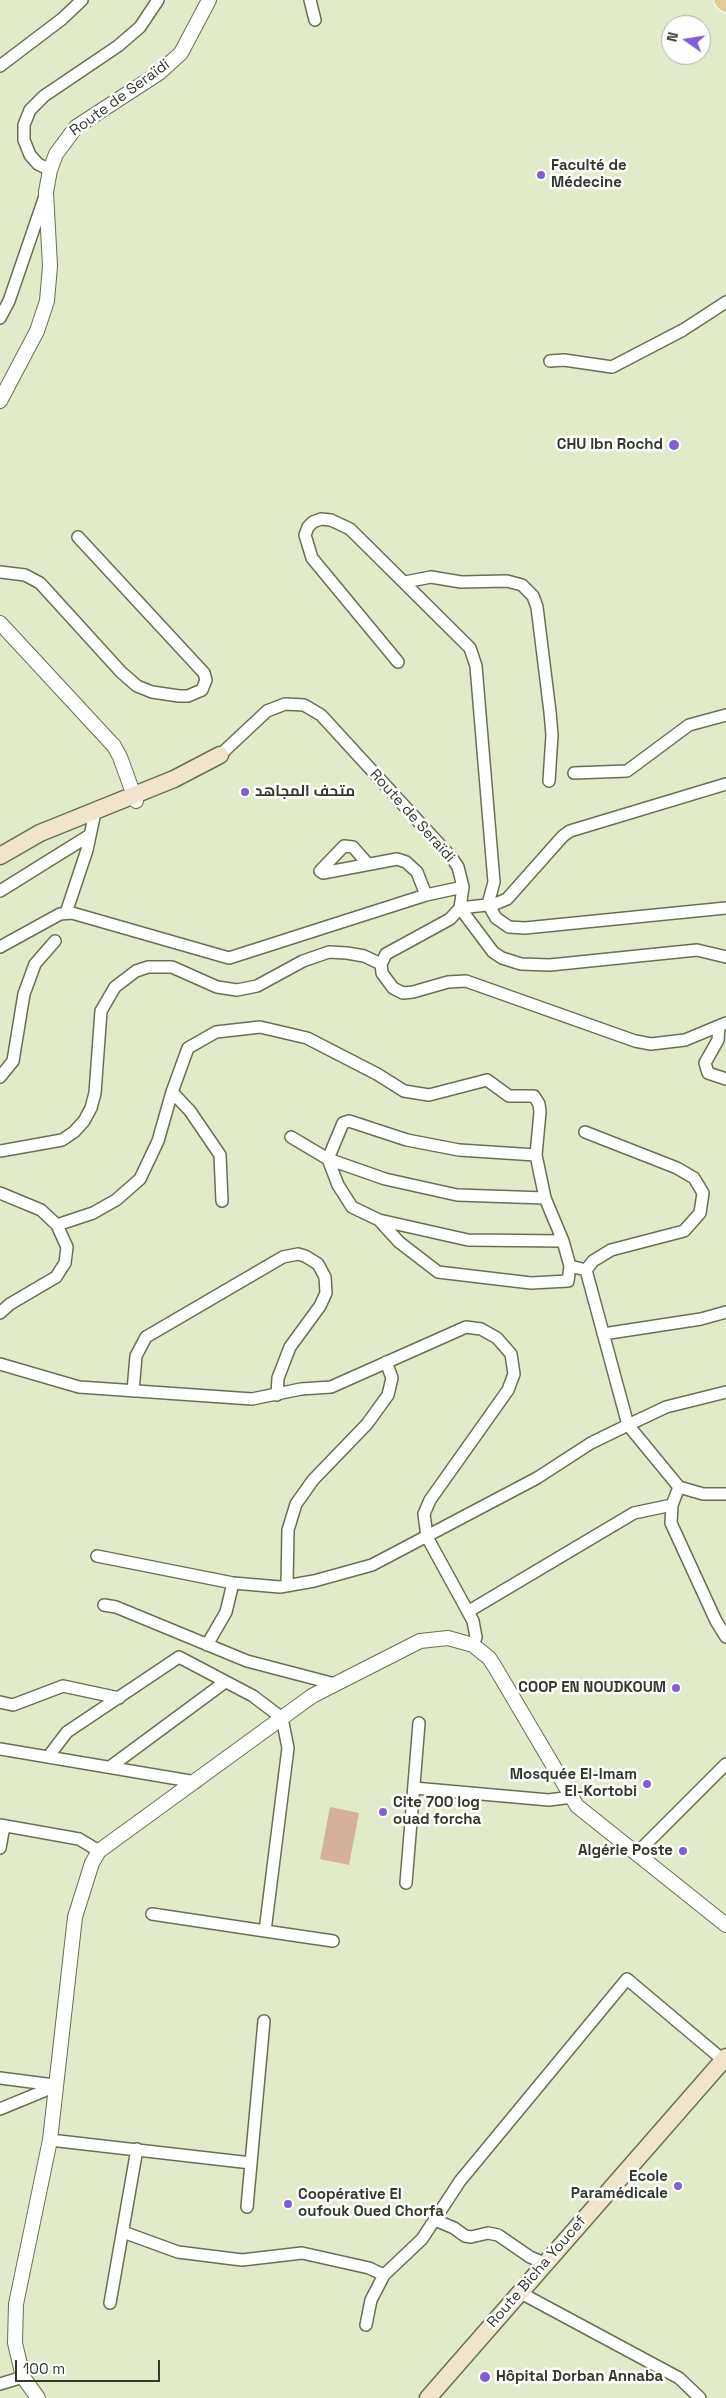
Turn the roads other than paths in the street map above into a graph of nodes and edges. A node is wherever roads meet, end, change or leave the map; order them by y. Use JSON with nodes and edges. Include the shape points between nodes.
{"nodes":[{"id":1,"x":82,"y":0,"type":"edge"},
{"id":2,"x":158,"y":0,"type":"edge"},
{"id":3,"x":210,"y":0,"type":"edge"},
{"id":4,"x":310,"y":0,"type":"edge"},
{"id":5,"x":722,"y":0,"type":"edge"},
{"id":6,"x":726,"y":3,"type":"edge"},
{"id":7,"x":315,"y":20,"type":"dead end"},
{"id":8,"x":0,"y":66,"type":"edge"},
{"id":9,"x":50,"y":170,"type":"junction"},
{"id":10,"x":46,"y":192,"type":"junction"},
{"id":11,"x":726,"y":302,"type":"edge"},
{"id":12,"x":0,"y":318,"type":"edge"},
{"id":13,"x":550,"y":361,"type":"dead end"},
{"id":14,"x":0,"y":401,"type":"edge"},
{"id":15,"x":78,"y":537,"type":"dead end"},
{"id":16,"x":0,"y":572,"type":"edge"},
{"id":17,"x":405,"y":582,"type":"junction"},
{"id":18,"x":0,"y":623,"type":"edge"},
{"id":19,"x":398,"y":662,"type":"dead end"},
{"id":20,"x":726,"y":714,"type":"edge"},
{"id":21,"x":220,"y":755,"type":"joint"},
{"id":22,"x":574,"y":773,"type":"dead end"},
{"id":23,"x":549,"y":781,"type":"dead end"},
{"id":24,"x":726,"y":784,"type":"edge"},
{"id":25,"x":138,"y":797,"type":"junction"},
{"id":26,"x":94,"y":817,"type":"junction"},
{"id":27,"x":90,"y":835,"type":"junction"},
{"id":28,"x":27,"y":840,"type":"junction"},
{"id":29,"x":0,"y":856,"type":"edge"},
{"id":30,"x":367,"y":864,"type":"dead end"},
{"id":31,"x":463,"y":887,"type":"junction"},
{"id":32,"x":0,"y":891,"type":"edge"},
{"id":33,"x":426,"y":895,"type":"junction"},
{"id":34,"x":488,"y":904,"type":"junction"},
{"id":35,"x":460,"y":908,"type":"junction"},
{"id":36,"x":726,"y":908,"type":"edge"},
{"id":37,"x":66,"y":913,"type":"junction"},
{"id":38,"x":55,"y":942,"type":"dead end"},
{"id":39,"x":0,"y":947,"type":"edge"},
{"id":40,"x":726,"y":957,"type":"edge"},
{"id":41,"x":381,"y":964,"type":"junction"},
{"id":42,"x":722,"y":1025,"type":"edge"},
{"id":43,"x":0,"y":1077,"type":"edge"},
{"id":44,"x":726,"y":1079,"type":"edge"},
{"id":45,"x":172,"y":1092,"type":"junction"},
{"id":46,"x":585,"y":1132,"type":"dead end"},
{"id":47,"x":291,"y":1137,"type":"dead end"},
{"id":48,"x":0,"y":1151,"type":"edge"},
{"id":49,"x":536,"y":1155,"type":"junction"},
{"id":50,"x":328,"y":1159,"type":"junction"},
{"id":51,"x":0,"y":1193,"type":"edge"},
{"id":52,"x":545,"y":1198,"type":"junction"},
{"id":53,"x":222,"y":1201,"type":"dead end"},
{"id":54,"x":379,"y":1220,"type":"junction"},
{"id":55,"x":57,"y":1225,"type":"junction"},
{"id":56,"x":563,"y":1241,"type":"junction"},
{"id":57,"x":570,"y":1266,"type":"junction"},
{"id":58,"x":586,"y":1270,"type":"junction"},
{"id":59,"x":726,"y":1312,"type":"edge"},
{"id":60,"x":0,"y":1313,"type":"edge"},
{"id":61,"x":603,"y":1334,"type":"junction"},
{"id":62,"x":386,"y":1362,"type":"junction"},
{"id":63,"x":0,"y":1364,"type":"edge"},
{"id":64,"x":133,"y":1391,"type":"junction"},
{"id":65,"x":726,"y":1392,"type":"edge"},
{"id":66,"x":277,"y":1395,"type":"junction"},
{"id":67,"x":628,"y":1425,"type":"junction"},
{"id":68,"x":679,"y":1487,"type":"junction"},
{"id":69,"x":726,"y":1494,"type":"edge"},
{"id":70,"x":672,"y":1505,"type":"junction"},
{"id":71,"x":427,"y":1537,"type":"junction"},
{"id":72,"x":97,"y":1556,"type":"dead end"},
{"id":73,"x":233,"y":1583,"type":"junction"},
{"id":74,"x":287,"y":1585,"type":"junction"},
{"id":75,"x":104,"y":1605,"type":"dead end"},
{"id":76,"x":469,"y":1611,"type":"junction"},
{"id":77,"x":726,"y":1637,"type":"edge"},
{"id":78,"x":207,"y":1645,"type":"junction"},
{"id":79,"x":473,"y":1645,"type":"junction"},
{"id":80,"x":225,"y":1682,"type":"junction"},
{"id":81,"x":335,"y":1684,"type":"junction"},
{"id":82,"x":119,"y":1698,"type":"junction"},
{"id":83,"x":0,"y":1702,"type":"edge"},
{"id":84,"x":282,"y":1718,"type":"junction"},
{"id":85,"x":419,"y":1723,"type":"dead end"},
{"id":86,"x":0,"y":1749,"type":"edge"},
{"id":87,"x":48,"y":1757,"type":"junction"},
{"id":88,"x":726,"y":1764,"type":"edge"},
{"id":89,"x":110,"y":1767,"type":"junction"},
{"id":90,"x":196,"y":1782,"type":"junction"},
{"id":91,"x":414,"y":1788,"type":"junction"},
{"id":92,"x":572,"y":1797,"type":"junction"},
{"id":93,"x":2,"y":1826,"type":"edge"},
{"id":94,"x":0,"y":1848,"type":"edge"},
{"id":95,"x":99,"y":1851,"type":"junction"},
{"id":96,"x":636,"y":1854,"type":"junction"},
{"id":97,"x":406,"y":1883,"type":"dead end"},
{"id":98,"x":152,"y":1914,"type":"dead end"},
{"id":99,"x":726,"y":1925,"type":"edge"},
{"id":100,"x":265,"y":1931,"type":"junction"},
{"id":101,"x":334,"y":1940,"type":"dead end"},
{"id":102,"x":264,"y":2021,"type":"dead end"},
{"id":103,"x":724,"y":2058,"type":"edge"},
{"id":104,"x":0,"y":2078,"type":"edge"},
{"id":105,"x":56,"y":2086,"type":"junction"},
{"id":106,"x":0,"y":2109,"type":"edge"},
{"id":107,"x":50,"y":2140,"type":"junction"},
{"id":108,"x":137,"y":2149,"type":"junction"},
{"id":109,"x":251,"y":2163,"type":"junction"},
{"id":110,"x":247,"y":2207,"type":"dead end"},
{"id":111,"x":435,"y":2220,"type":"junction"},
{"id":112,"x":123,"y":2232,"type":"junction"},
{"id":113,"x":544,"y":2263,"type":"junction"},
{"id":114,"x":384,"y":2275,"type":"junction"},
{"id":115,"x":519,"y":2292,"type":"junction"},
{"id":116,"x":110,"y":2303,"type":"dead end"},
{"id":117,"x":366,"y":2325,"type":"dead end"},
{"id":118,"x":23,"y":2377,"type":"junction"},
{"id":119,"x":0,"y":2384,"type":"edge"},
{"id":120,"x":38,"y":2398,"type":"edge"},
{"id":121,"x":428,"y":2398,"type":"edge"},
{"id":122,"x":700,"y":2398,"type":"edge"}],
"edges":[{"from":1,"to":8,"type":"street"},
{"from":2,"to":9,"type":"street","via":[[140,27],[118,46],[44,96],[30,110],[24,125],[24,140],[38,164]]},
{"from":3,"to":9,"type":"street","name":"Route de Seraïdi","via":[[181,53],[159,73],[76,127],[56,154]]},
{"from":4,"to":7,"type":"street"},
{"from":5,"to":6,"type":"main road"},
{"from":9,"to":10,"type":"street","name":"Route de Seraïdi"},
{"from":10,"to":12,"type":"street","via":[[9,301]]},
{"from":10,"to":14,"type":"street","name":"Route de Seraïdi","via":[[50,266],[46,300],[37,331]]},
{"from":11,"to":13,"type":"street","via":[[683,330],[612,367]]},
{"from":15,"to":16,"type":"street","via":[[204,673],[206,680],[202,690],[184,697],[137,686],[40,583],[25,575]]},
{"from":17,"to":19,"type":"street","via":[[350,528],[320,519],[308,528],[306,539],[312,558]]},
{"from":17,"to":23,"type":"street","via":[[431,577],[461,582],[507,581],[522,585],[533,596],[552,735]]},
{"from":17,"to":34,"type":"street","via":[[470,648],[476,666],[494,882]]},
{"from":18,"to":25,"type":"street","via":[[80,708],[121,746]]},
{"from":20,"to":22,"type":"street","via":[[689,725],[627,771]]},
{"from":21,"to":25,"type":"main road","name":"Route de Seraïdi","via":[[190,779]]},
{"from":21,"to":31,"type":"street","name":"Route de Seraïdi","via":[[276,706],[295,703],[313,709],[452,858],[460,872]]},
{"from":24,"to":34,"type":"street","via":[[570,831],[513,894],[502,902]]},
{"from":25,"to":26,"type":"main road","name":"Route de Seraïdi"},
{"from":25,"to":28,"type":"main road","name":"Route de Seraïdi"},
{"from":26,"to":27,"type":"street"},
{"from":26,"to":28,"type":"main road","name":"Route de Seraïdi"},
{"from":27,"to":32,"type":"street"},
{"from":27,"to":37,"type":"street"},
{"from":28,"to":29,"type":"main road","name":"Route de Seraïdi"},
{"from":30,"to":33,"type":"street","via":[[397,859],[406,862],[417,872]]},
{"from":31,"to":33,"type":"street"},
{"from":31,"to":35,"type":"street","name":"Route de Seraïdi"},
{"from":33,"to":37,"type":"street","via":[[229,958],[81,914]]},
{"from":34,"to":35,"type":"street"},
{"from":34,"to":36,"type":"street","via":[[502,923],[517,928]]},
{"from":35,"to":40,"type":"street","via":[[493,952],[521,964],[550,965],[697,950]]},
{"from":35,"to":41,"type":"street","via":[[450,918],[386,954]]},
{"from":37,"to":39,"type":"street"},
{"from":38,"to":43,"type":"street","via":[[35,964],[24,994],[13,1061]]},
{"from":41,"to":42,"type":"street","via":[[386,982],[402,993],[466,981],[635,1041],[668,1043],[685,1040]]},
{"from":41,"to":48,"type":"street","via":[[347,952],[329,952],[302,961],[257,986],[237,990],[217,987],[172,967],[136,971],[115,987],[100,1012],[94,1093],[84,1121],[62,1140]]},
{"from":42,"to":44,"type":"street","via":[[705,1063],[708,1073]]},
{"from":45,"to":49,"type":"street","via":[[188,1048],[216,1032],[260,1027],[307,1038],[404,1091],[429,1095],[487,1080],[509,1096],[534,1096],[540,1112]]},
{"from":45,"to":53,"type":"street","via":[[190,1110],[220,1155]]},
{"from":45,"to":55,"type":"street","via":[[158,1141],[140,1179],[116,1200],[93,1213]]},
{"from":46,"to":58,"type":"street","via":[[677,1168],[694,1178],[703,1193],[700,1213],[684,1230],[611,1250],[593,1261]]},
{"from":47,"to":50,"type":"street"},
{"from":49,"to":50,"type":"street","via":[[459,1150],[407,1140],[349,1121],[343,1123]]},
{"from":49,"to":52,"type":"street"},
{"from":50,"to":52,"type":"street","via":[[385,1180],[457,1195]]},
{"from":50,"to":54,"type":"street","via":[[338,1185],[352,1207]]},
{"from":51,"to":55,"type":"street","via":[[41,1210]]},
{"from":52,"to":56,"type":"street"},
{"from":54,"to":56,"type":"street","via":[[468,1240]]},
{"from":54,"to":57,"type":"street","via":[[399,1242],[438,1272],[531,1283],[568,1281]]},
{"from":55,"to":60,"type":"street","via":[[67,1247],[61,1270],[50,1282]]},
{"from":56,"to":57,"type":"street"},
{"from":57,"to":58,"type":"street"},
{"from":58,"to":61,"type":"street"},
{"from":59,"to":61,"type":"street"},
{"from":61,"to":67,"type":"street"},
{"from":62,"to":66,"type":"street","via":[[331,1388],[301,1389]]},
{"from":62,"to":71,"type":"street","via":[[466,1327],[481,1329],[497,1338],[511,1354],[514,1374],[508,1390],[426,1507],[423,1522]]},
{"from":62,"to":74,"type":"street","via":[[392,1378],[388,1395],[367,1424],[313,1480],[296,1504],[288,1530]]},
{"from":63,"to":64,"type":"street","via":[[79,1387]]},
{"from":64,"to":66,"type":"street","via":[[252,1399]]},
{"from":64,"to":66,"type":"street","via":[[136,1356],[146,1337],[282,1257],[298,1254],[318,1264],[325,1277],[326,1292],[320,1306],[290,1347],[280,1370]]},
{"from":65,"to":67,"type":"street","via":[[666,1407]]},
{"from":67,"to":68,"type":"street"},
{"from":67,"to":71,"type":"street"},
{"from":68,"to":69,"type":"street","via":[[703,1494]]},
{"from":68,"to":70,"type":"street"},
{"from":70,"to":76,"type":"street","via":[[634,1513]]},
{"from":70,"to":77,"type":"street","via":[[671,1523]]},
{"from":71,"to":74,"type":"street","via":[[372,1565]]},
{"from":71,"to":76,"type":"street"},
{"from":72,"to":73,"type":"street"},
{"from":73,"to":74,"type":"street"},
{"from":73,"to":78,"type":"street","via":[[226,1612]]},
{"from":75,"to":78,"type":"street"},
{"from":76,"to":79,"type":"street","via":[[476,1629]]},
{"from":78,"to":81,"type":"street","via":[[247,1661]]},
{"from":79,"to":81,"type":"street","via":[[448,1638],[420,1641]]},
{"from":79,"to":92,"type":"street","via":[[495,1667]]},
{"from":80,"to":82,"type":"street","via":[[179,1657]]},
{"from":80,"to":84,"type":"street","via":[[253,1696]]},
{"from":80,"to":89,"type":"street"},
{"from":81,"to":84,"type":"street"},
{"from":82,"to":83,"type":"street","via":[[63,1686],[13,1705]]},
{"from":82,"to":87,"type":"street","via":[[67,1732]]},
{"from":84,"to":90,"type":"street"},
{"from":84,"to":100,"type":"street","via":[[288,1748]]},
{"from":85,"to":91,"type":"street"},
{"from":86,"to":87,"type":"street"},
{"from":87,"to":89,"type":"street"},
{"from":88,"to":96,"type":"street"},
{"from":89,"to":90,"type":"street"},
{"from":90,"to":95,"type":"street"},
{"from":91,"to":92,"type":"street","via":[[549,1800]]},
{"from":91,"to":97,"type":"street"},
{"from":92,"to":96,"type":"street","via":[[583,1811]]},
{"from":93,"to":94,"type":"street"},
{"from":93,"to":95,"type":"street","via":[[78,1839]]},
{"from":95,"to":105,"type":"street","via":[[75,1917]]},
{"from":96,"to":99,"type":"street"},
{"from":98,"to":100,"type":"street"},
{"from":100,"to":101,"type":"street"},
{"from":102,"to":109,"type":"street"},
{"from":103,"to":111,"type":"street","via":[[627,1979],[460,2181]]},
{"from":103,"to":113,"type":"main road","name":"Route Bicha Youcef"},
{"from":104,"to":105,"type":"street"},
{"from":105,"to":106,"type":"street"},
{"from":105,"to":107,"type":"street"},
{"from":107,"to":108,"type":"street"},
{"from":107,"to":118,"type":"street","via":[[16,2304],[15,2343]]},
{"from":108,"to":109,"type":"street"},
{"from":108,"to":112,"type":"street"},
{"from":109,"to":110,"type":"street"},
{"from":111,"to":113,"type":"street","via":[[465,2236],[498,2235]]},
{"from":111,"to":114,"type":"street","via":[[422,2240]]},
{"from":112,"to":114,"type":"street","via":[[178,2252],[242,2260],[302,2253],[369,2268]]},
{"from":112,"to":116,"type":"street"},
{"from":113,"to":115,"type":"main road","name":"Route Bicha Youcef"},
{"from":114,"to":117,"type":"street","via":[[371,2300]]},
{"from":115,"to":121,"type":"main road","name":"Route Bicha Youcef"},
{"from":115,"to":122,"type":"street","via":[[679,2378]]},
{"from":118,"to":119,"type":"street"},
{"from":118,"to":120,"type":"street"}]}
